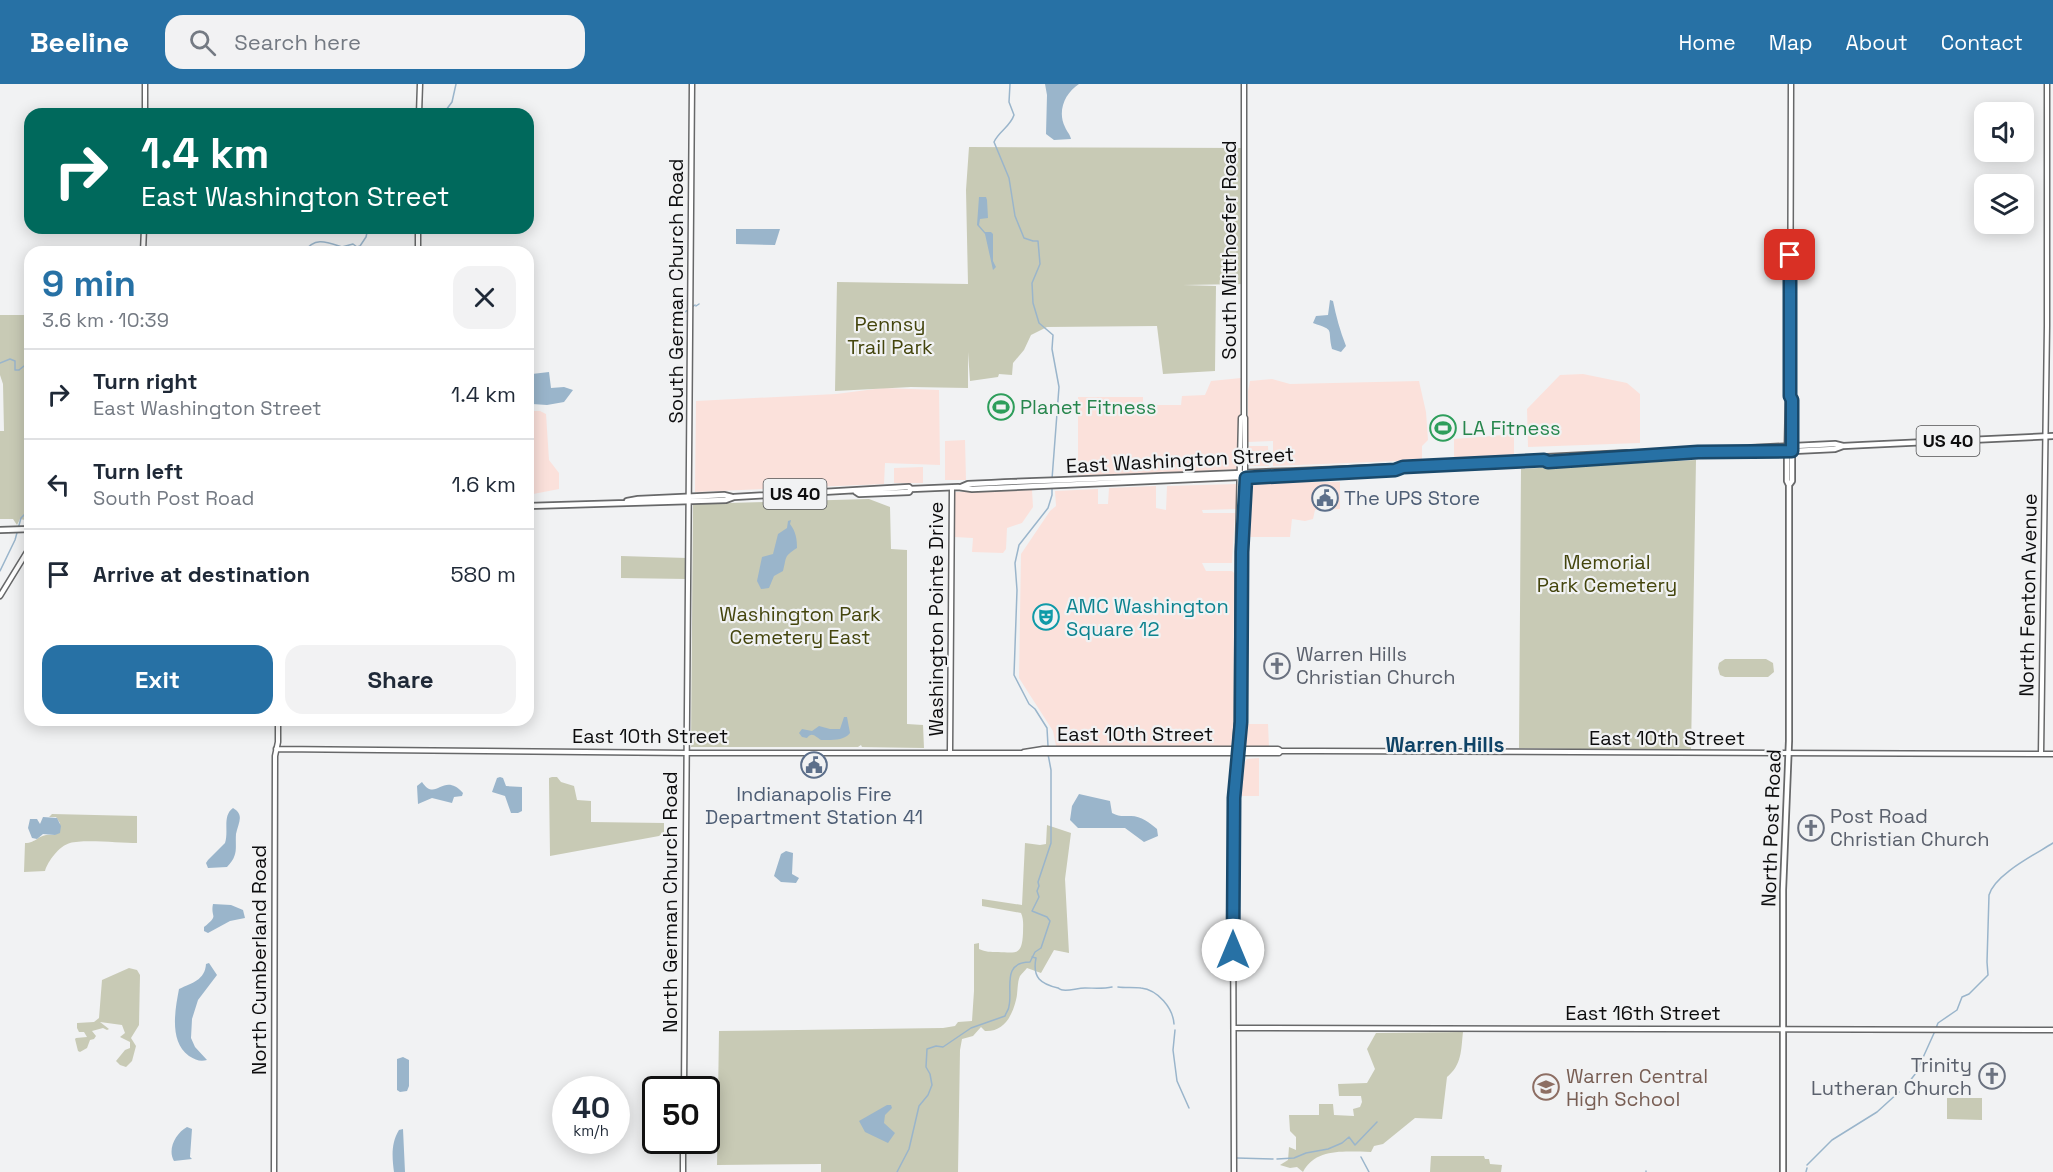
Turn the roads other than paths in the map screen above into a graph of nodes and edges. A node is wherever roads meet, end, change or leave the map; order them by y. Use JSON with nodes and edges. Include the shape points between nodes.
{"nodes":[{"id":1,"x":145,"y":84,"type":"edge"},
{"id":2,"x":420,"y":84,"type":"edge"},
{"id":3,"x":692,"y":84,"type":"edge"},
{"id":4,"x":1244,"y":84,"type":"edge"},
{"id":5,"x":1791,"y":84,"type":"edge"},
{"id":6,"x":2047,"y":84,"type":"edge"},
{"id":7,"x":145,"y":108,"type":"edge"},
{"id":8,"x":419,"y":108,"type":"edge"},
{"id":9,"x":1790,"y":396,"type":"junction"},
{"id":10,"x":1244,"y":416,"type":"junction"},
{"id":11,"x":2045,"y":436,"type":"junction"},
{"id":12,"x":2053,"y":436,"type":"edge"},
{"id":13,"x":1791,"y":449,"type":"junction"},
{"id":14,"x":1245,"y":475,"type":"junction"},
{"id":15,"x":952,"y":488,"type":"junction"},
{"id":16,"x":689,"y":499,"type":"junction"},
{"id":17,"x":534,"y":506,"type":"edge"},
{"id":18,"x":24,"y":529,"type":"edge"},
{"id":19,"x":0,"y":530,"type":"edge"},
{"id":20,"x":24,"y":557,"type":"edge"},
{"id":21,"x":0,"y":596,"type":"edge"},
{"id":22,"x":1237,"y":710,"type":"junction"},
{"id":23,"x":1241,"y":723,"type":"junction"},
{"id":24,"x":278,"y":726,"type":"edge"},
{"id":25,"x":276,"y":748,"type":"junction"},
{"id":26,"x":1237,"y":751,"type":"junction"},
{"id":27,"x":950,"y":752,"type":"junction"},
{"id":28,"x":687,"y":753,"type":"junction"},
{"id":29,"x":1789,"y":753,"type":"junction"},
{"id":30,"x":2041,"y":754,"type":"junction"},
{"id":31,"x":2053,"y":754,"type":"edge"},
{"id":32,"x":1234,"y":1028,"type":"junction"},
{"id":33,"x":1783,"y":1029,"type":"junction"},
{"id":34,"x":2053,"y":1030,"type":"edge"},
{"id":35,"x":684,"y":1076,"type":"edge"},
{"id":36,"x":683,"y":1154,"type":"edge"},
{"id":37,"x":274,"y":1172,"type":"edge"},
{"id":38,"x":683,"y":1172,"type":"edge"},
{"id":39,"x":1234,"y":1172,"type":"edge"},
{"id":40,"x":1783,"y":1172,"type":"edge"}],
"edges":[{"from":1,"to":7,"type":"main road"},
{"from":2,"to":8,"type":"main road"},
{"from":3,"to":16,"type":"main road","name":"South German Church Road"},
{"from":4,"to":10,"type":"main road","name":"South Mitthoefer Road"},
{"from":5,"to":9,"type":"main road"},
{"from":6,"to":11,"type":"main road","name":"North Fenton Avenue"},
{"from":9,"to":13,"type":"main road"},
{"from":9,"to":13,"type":"main road"},
{"from":10,"to":14,"type":"main road","name":"South Mitthoefer Road"},
{"from":10,"to":14,"type":"main road","name":"South Mitthoefer Road","via":[[1241,442]]},
{"from":11,"to":12,"type":"main road","name":"East Washington Street","number":"US 40"},
{"from":11,"to":13,"type":"main road","name":"East Washington Street","number":"US 40"},
{"from":11,"to":30,"type":"main road","name":"North Fenton Avenue"},
{"from":13,"to":14,"type":"main road","name":"East Washington Street","number":"US 40"},
{"from":13,"to":29,"type":"main road","name":"North Post Road"},
{"from":14,"to":15,"type":"main road","name":"East Washington Street","number":"US 40"},
{"from":14,"to":22,"type":"main road","via":[[1238,556]]},
{"from":14,"to":23,"type":"main road"},
{"from":15,"to":16,"type":"main road","name":"East Washington Street","number":"US 40"},
{"from":15,"to":27,"type":"main road","name":"Washington Pointe Drive"},
{"from":16,"to":17,"type":"main road","name":"East Washington Street","number":"US 40"},
{"from":16,"to":28,"type":"main road","name":"North German Church Road"},
{"from":18,"to":19,"type":"main road"},
{"from":20,"to":21,"type":"main road"},
{"from":22,"to":23,"type":"main road"},
{"from":22,"to":26,"type":"main road"},
{"from":23,"to":26,"type":"main road"},
{"from":24,"to":25,"type":"main road","name":"North Cumberland Road"},
{"from":25,"to":28,"type":"main road","name":"East 10th Street"},
{"from":25,"to":37,"type":"main road","name":"North Cumberland Road"},
{"from":26,"to":27,"type":"main road","name":"East 10th Street"},
{"from":26,"to":29,"type":"main road","name":"East 10th Street"},
{"from":26,"to":32,"type":"main road"},
{"from":27,"to":28,"type":"main road","name":"East 10th Street"},
{"from":28,"to":35,"type":"main road","name":"North German Church Road"},
{"from":29,"to":30,"type":"main road","name":"East 10th Street"},
{"from":29,"to":33,"type":"main road","name":"North Post Road","via":[[1783,890]]},
{"from":30,"to":31,"type":"main road","name":"East 10th Street"},
{"from":32,"to":33,"type":"main road","name":"East 16th Street"},
{"from":32,"to":39,"type":"main road"},
{"from":33,"to":34,"type":"main road","name":"East 16th Street"},
{"from":33,"to":40,"type":"main road","name":"North Post Road"},
{"from":36,"to":38,"type":"main road"}]}
